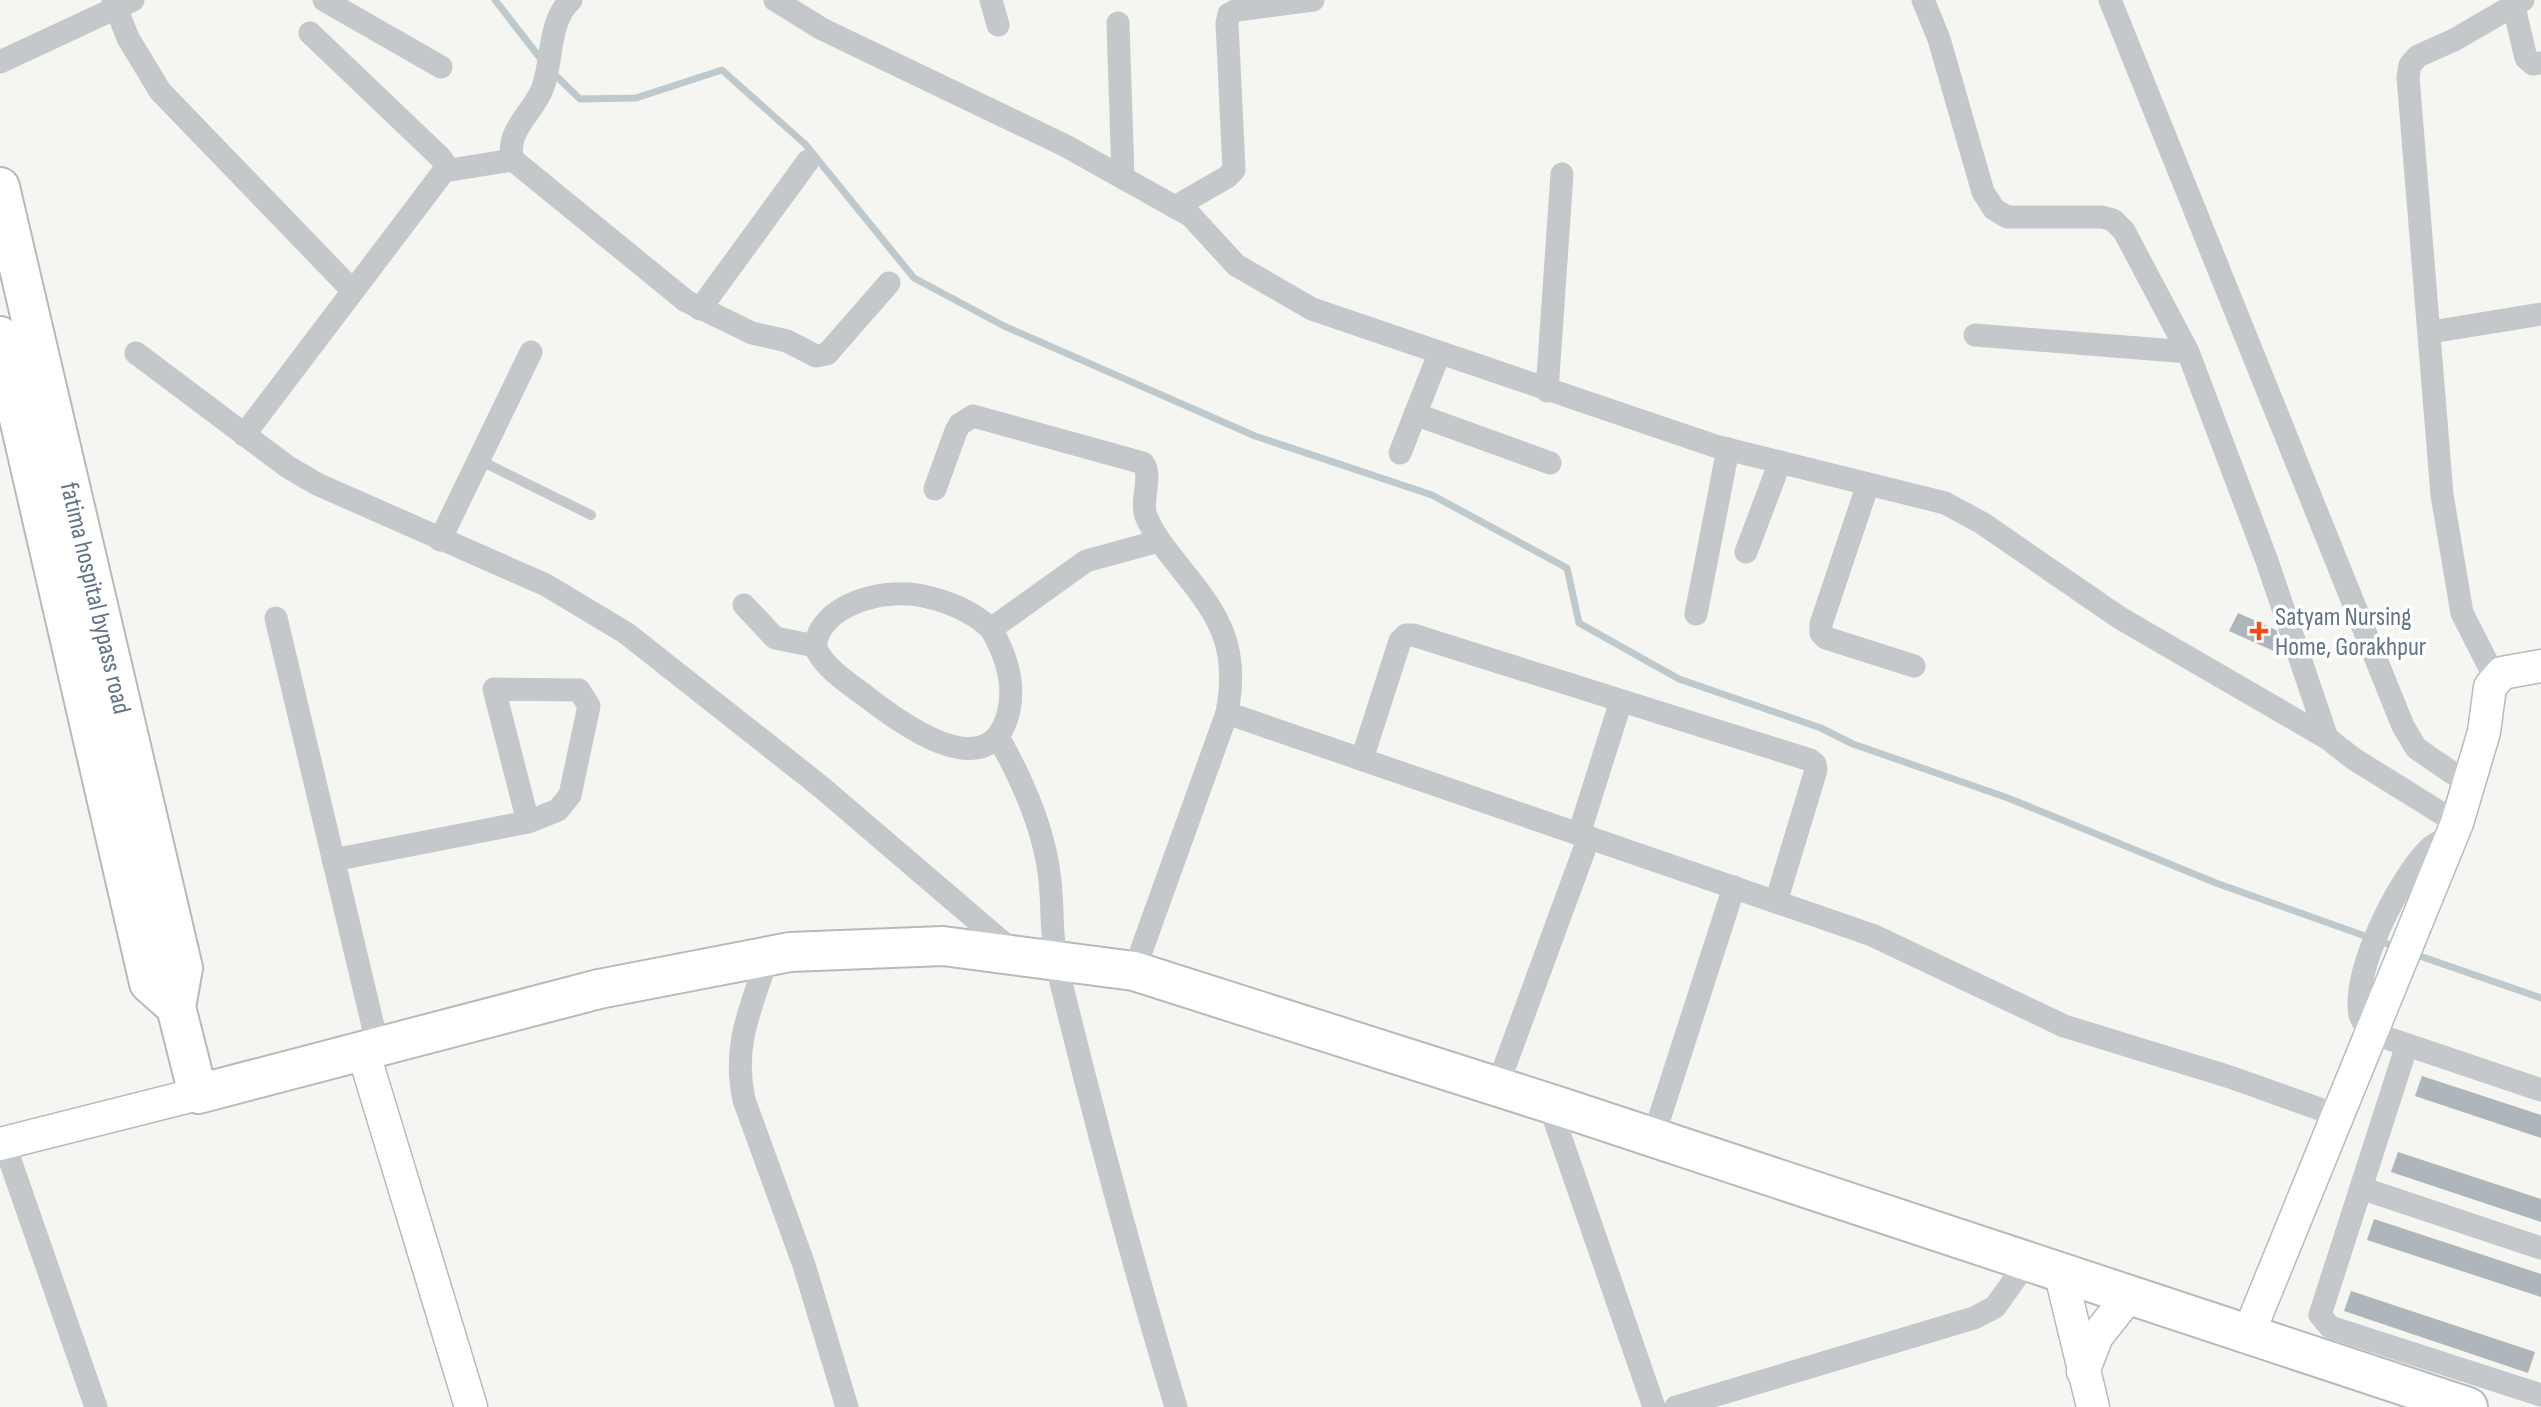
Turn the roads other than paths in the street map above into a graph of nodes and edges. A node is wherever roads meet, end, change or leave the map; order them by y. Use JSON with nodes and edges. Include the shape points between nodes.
{"nodes":[{"id":1,"x":324,"y":0,"type":"edge"},
{"id":2,"x":775,"y":0,"type":"edge"},
{"id":3,"x":991,"y":0,"type":"edge"},
{"id":4,"x":1313,"y":0,"type":"edge"},
{"id":5,"x":1923,"y":0,"type":"edge"},
{"id":6,"x":2110,"y":0,"type":"edge"},
{"id":7,"x":1284,"y":2,"type":"edge"},
{"id":8,"x":121,"y":3,"type":"edge"},
{"id":9,"x":563,"y":4,"type":"edge"},
{"id":10,"x":2518,"y":4,"type":"edge"},
{"id":11,"x":1118,"y":23,"type":"dead end"},
{"id":12,"x":998,"y":25,"type":"dead end"},
{"id":13,"x":310,"y":33,"type":"dead end"},
{"id":14,"x":0,"y":62,"type":"edge"},
{"id":15,"x":2541,"y":63,"type":"edge"},
{"id":16,"x":441,"y":66,"type":"dead end"},
{"id":17,"x":513,"y":160,"type":"junction"},
{"id":18,"x":808,"y":161,"type":"dead end"},
{"id":19,"x":444,"y":171,"type":"junction"},
{"id":20,"x":1562,"y":174,"type":"dead end"},
{"id":21,"x":1123,"y":178,"type":"junction"},
{"id":22,"x":0,"y":187,"type":"edge"},
{"id":23,"x":1175,"y":207,"type":"junction"},
{"id":24,"x":889,"y":283,"type":"dead end"},
{"id":25,"x":353,"y":291,"type":"junction"},
{"id":26,"x":699,"y":309,"type":"junction"},
{"id":27,"x":2541,"y":314,"type":"edge"},
{"id":28,"x":2431,"y":332,"type":"junction"},
{"id":29,"x":1975,"y":335,"type":"dead end"},
{"id":30,"x":0,"y":336,"type":"edge"},
{"id":31,"x":531,"y":352,"type":"dead end"},
{"id":32,"x":2188,"y":352,"type":"junction"},
{"id":33,"x":135,"y":353,"type":"dead end"},
{"id":34,"x":1438,"y":354,"type":"junction"},
{"id":35,"x":1548,"y":391,"type":"junction"},
{"id":36,"x":1415,"y":414,"type":"junction"},
{"id":37,"x":244,"y":435,"type":"junction"},
{"id":38,"x":1728,"y":449,"type":"junction"},
{"id":39,"x":1401,"y":453,"type":"dead end"},
{"id":40,"x":479,"y":460,"type":"junction"},
{"id":41,"x":1780,"y":462,"type":"junction"},
{"id":42,"x":1550,"y":463,"type":"dead end"},
{"id":43,"x":1868,"y":484,"type":"junction"},
{"id":44,"x":936,"y":489,"type":"dead end"},
{"id":45,"x":591,"y":515,"type":"dead end"},
{"id":46,"x":439,"y":540,"type":"junction"},
{"id":47,"x":1159,"y":541,"type":"junction"},
{"id":48,"x":1746,"y":552,"type":"dead end"},
{"id":49,"x":744,"y":605,"type":"dead end"},
{"id":50,"x":1696,"y":614,"type":"dead end"},
{"id":51,"x":276,"y":618,"type":"dead end"},
{"id":52,"x":991,"y":629,"type":"junction"},
{"id":53,"x":815,"y":646,"type":"junction"},
{"id":54,"x":1914,"y":666,"type":"dead end"},
{"id":55,"x":2541,"y":666,"type":"edge"},
{"id":56,"x":2496,"y":680,"type":"junction"},
{"id":57,"x":1621,"y":701,"type":"junction"},
{"id":58,"x":1227,"y":713,"type":"junction"},
{"id":59,"x":998,"y":737,"type":"junction"},
{"id":60,"x":2327,"y":738,"type":"junction"},
{"id":61,"x":1362,"y":759,"type":"junction"},
{"id":62,"x":2470,"y":785,"type":"junction"},
{"id":63,"x":528,"y":822,"type":"junction"},
{"id":64,"x":1584,"y":836,"type":"junction"},
{"id":65,"x":2450,"y":841,"type":"junction"},
{"id":66,"x":333,"y":860,"type":"junction"},
{"id":67,"x":1734,"y":887,"type":"junction"},
{"id":68,"x":1776,"y":902,"type":"junction"},
{"id":69,"x":768,"y":956,"type":"junction"},
{"id":70,"x":1038,"y":959,"type":"junction"},
{"id":71,"x":1134,"y":971,"type":"junction"},
{"id":72,"x":176,"y":1007,"type":"junction"},
{"id":73,"x":2372,"y":1033,"type":"junction"},
{"id":74,"x":2407,"y":1045,"type":"junction"},
{"id":75,"x":370,"y":1049,"type":"junction"},
{"id":76,"x":1497,"y":1087,"type":"junction"},
{"id":77,"x":2541,"y":1090,"type":"edge"},
{"id":78,"x":198,"y":1094,"type":"junction"},
{"id":79,"x":1549,"y":1104,"type":"junction"},
{"id":80,"x":2339,"y":1116,"type":"junction"},
{"id":81,"x":1653,"y":1138,"type":"junction"},
{"id":82,"x":2,"y":1144,"type":"edge"},
{"id":83,"x":2361,"y":1188,"type":"junction"},
{"id":84,"x":2541,"y":1248,"type":"edge"},
{"id":85,"x":2044,"y":1268,"type":"junction"},
{"id":86,"x":2128,"y":1297,"type":"junction"},
{"id":87,"x":2248,"y":1335,"type":"junction"},
{"id":88,"x":2083,"y":1372,"type":"junction"},
{"id":89,"x":2541,"y":1395,"type":"edge"},
{"id":90,"x":96,"y":1407,"type":"edge"},
{"id":91,"x":471,"y":1407,"type":"edge"},
{"id":92,"x":848,"y":1407,"type":"edge"},
{"id":93,"x":1176,"y":1407,"type":"edge"},
{"id":94,"x":1654,"y":1407,"type":"edge"},
{"id":95,"x":1676,"y":1407,"type":"edge"},
{"id":96,"x":2093,"y":1407,"type":"edge"},
{"id":97,"x":2468,"y":1407,"type":"edge"},
{"id":98,"x":2536,"y":1407,"type":"edge"}],
"edges":[{"from":1,"to":16,"type":"street"},
{"from":2,"to":21,"type":"street","via":[[822,29]]},
{"from":3,"to":12,"type":"street"},
{"from":4,"to":7,"type":"street"},
{"from":5,"to":32,"type":"street","via":[[1983,192],[1994,209],[2007,217],[2102,216],[2113,220],[2124,231]]},
{"from":6,"to":62,"type":"street","via":[[2403,726],[2416,748]]},
{"from":7,"to":23,"type":"street","via":[[1229,14],[1234,170]]},
{"from":8,"to":14,"type":"street"},
{"from":8,"to":25,"type":"street","via":[[128,38],[160,91]]},
{"from":9,"to":17,"type":"street","via":[[542,88],[512,137]]},
{"from":10,"to":15,"type":"street","via":[[2526,58]]},
{"from":10,"to":28,"type":"street","via":[[2418,56],[2410,65],[2407,77]]},
{"from":11,"to":21,"type":"street"},
{"from":13,"to":19,"type":"street","via":[[440,156]]},
{"from":17,"to":19,"type":"street"},
{"from":17,"to":26,"type":"street"},
{"from":18,"to":26,"type":"street"},
{"from":19,"to":25,"type":"street"},
{"from":20,"to":35,"type":"street"},
{"from":21,"to":23,"type":"street"},
{"from":22,"to":72,"type":"highway","name":"fatima hospital bypass road","via":[[183,968]]},
{"from":23,"to":34,"type":"street","via":[[1191,216],[1236,265],[1312,309]]},
{"from":24,"to":26,"type":"street","via":[[827,354],[816,356]]},
{"from":25,"to":37,"type":"street"},
{"from":27,"to":28,"type":"street"},
{"from":28,"to":56,"type":"street","via":[[2442,495],[2462,613]]},
{"from":29,"to":32,"type":"street"},
{"from":30,"to":72,"type":"highway","name":"fatima hospital bypass road","via":[[149,983]]},
{"from":31,"to":40,"type":"street"},
{"from":32,"to":60,"type":"street","via":[[2267,561]]},
{"from":33,"to":37,"type":"street"},
{"from":34,"to":35,"type":"street"},
{"from":34,"to":36,"type":"street"},
{"from":35,"to":38,"type":"street"},
{"from":36,"to":39,"type":"street"},
{"from":36,"to":42,"type":"street"},
{"from":37,"to":46,"type":"street","via":[[317,484]]},
{"from":38,"to":41,"type":"street"},
{"from":38,"to":50,"type":"street"},
{"from":40,"to":45,"type":"lane"},
{"from":40,"to":46,"type":"street"},
{"from":41,"to":43,"type":"street"},
{"from":41,"to":48,"type":"street"},
{"from":43,"to":54,"type":"street","via":[[1821,633]]},
{"from":43,"to":60,"type":"street","via":[[1926,496],[1961,510],[2120,618]]},
{"from":44,"to":47,"type":"street","via":[[956,431],[973,416],[1143,463],[1147,472],[1143,503]]},
{"from":46,"to":70,"type":"street","via":[[546,586],[626,633]]},
{"from":47,"to":52,"type":"street","via":[[1086,561]]},
{"from":47,"to":58,"type":"street","via":[[1203,596],[1226,639],[1234,678]]},
{"from":49,"to":53,"type":"street","via":[[775,638]]},
{"from":51,"to":66,"type":"street"},
{"from":52,"to":53,"type":"street","via":[[964,609],[937,600],[887,596],[842,609],[819,630]]},
{"from":52,"to":59,"type":"street","via":[[1003,649],[1011,693],[1006,726]]},
{"from":53,"to":59,"type":"street","via":[[824,662],[842,677],[897,721],[933,741],[970,749]]},
{"from":55,"to":56,"type":"street","via":[[2502,673]]},
{"from":56,"to":62,"type":"street","via":[[2490,687]]},
{"from":57,"to":61,"type":"street","via":[[1406,635],[1400,641]]},
{"from":57,"to":64,"type":"street"},
{"from":57,"to":68,"type":"street","via":[[1815,764]]},
{"from":58,"to":61,"type":"street"},
{"from":58,"to":71,"type":"street"},
{"from":59,"to":70,"type":"street","via":[[1016,769],[1050,878]]},
{"from":60,"to":65,"type":"street"},
{"from":61,"to":64,"type":"street"},
{"from":62,"to":65,"type":"street"},
{"from":63,"to":63,"type":"street","via":[[558,810],[570,795],[589,706],[579,690],[494,689]]},
{"from":63,"to":66,"type":"street"},
{"from":64,"to":67,"type":"street"},
{"from":64,"to":76,"type":"street"},
{"from":65,"to":73,"type":"street"},
{"from":65,"to":73,"type":"street","via":[[2430,848],[2402,886],[2363,968],[2360,1012]]},
{"from":66,"to":75,"type":"street"},
{"from":67,"to":68,"type":"street"},
{"from":67,"to":81,"type":"street"},
{"from":68,"to":80,"type":"street","via":[[1872,935],[2064,1026]]},
{"from":69,"to":70,"type":"highway","via":[[943,946]]},
{"from":69,"to":75,"type":"highway","via":[[599,989]]},
{"from":69,"to":92,"type":"street","via":[[744,1030],[738,1075]]},
{"from":70,"to":71,"type":"highway"},
{"from":70,"to":93,"type":"street"},
{"from":71,"to":76,"type":"highway"},
{"from":72,"to":78,"type":"highway","name":"fatima hospital bypass road"},
{"from":73,"to":74,"type":"street"},
{"from":73,"to":80,"type":"street"},
{"from":74,"to":77,"type":"street"},
{"from":74,"to":83,"type":"street"},
{"from":75,"to":78,"type":"highway"},
{"from":75,"to":91,"type":"street"},
{"from":76,"to":79,"type":"highway"},
{"from":78,"to":82,"type":"street"},
{"from":79,"to":81,"type":"highway"},
{"from":79,"to":94,"type":"street"},
{"from":80,"to":87,"type":"street"},
{"from":81,"to":85,"type":"highway"},
{"from":82,"to":90,"type":"street"},
{"from":83,"to":84,"type":"street"},
{"from":83,"to":89,"type":"street","via":[[2320,1315],[2325,1324]]},
{"from":85,"to":86,"type":"highway"},
{"from":85,"to":88,"type":"street"},
{"from":85,"to":95,"type":"street","via":[[1975,1318]]},
{"from":86,"to":87,"type":"highway"},
{"from":86,"to":88,"type":"street","via":[[2098,1336]]},
{"from":87,"to":97,"type":"highway"},
{"from":88,"to":96,"type":"street"},
{"from":89,"to":98,"type":"street"}]}
